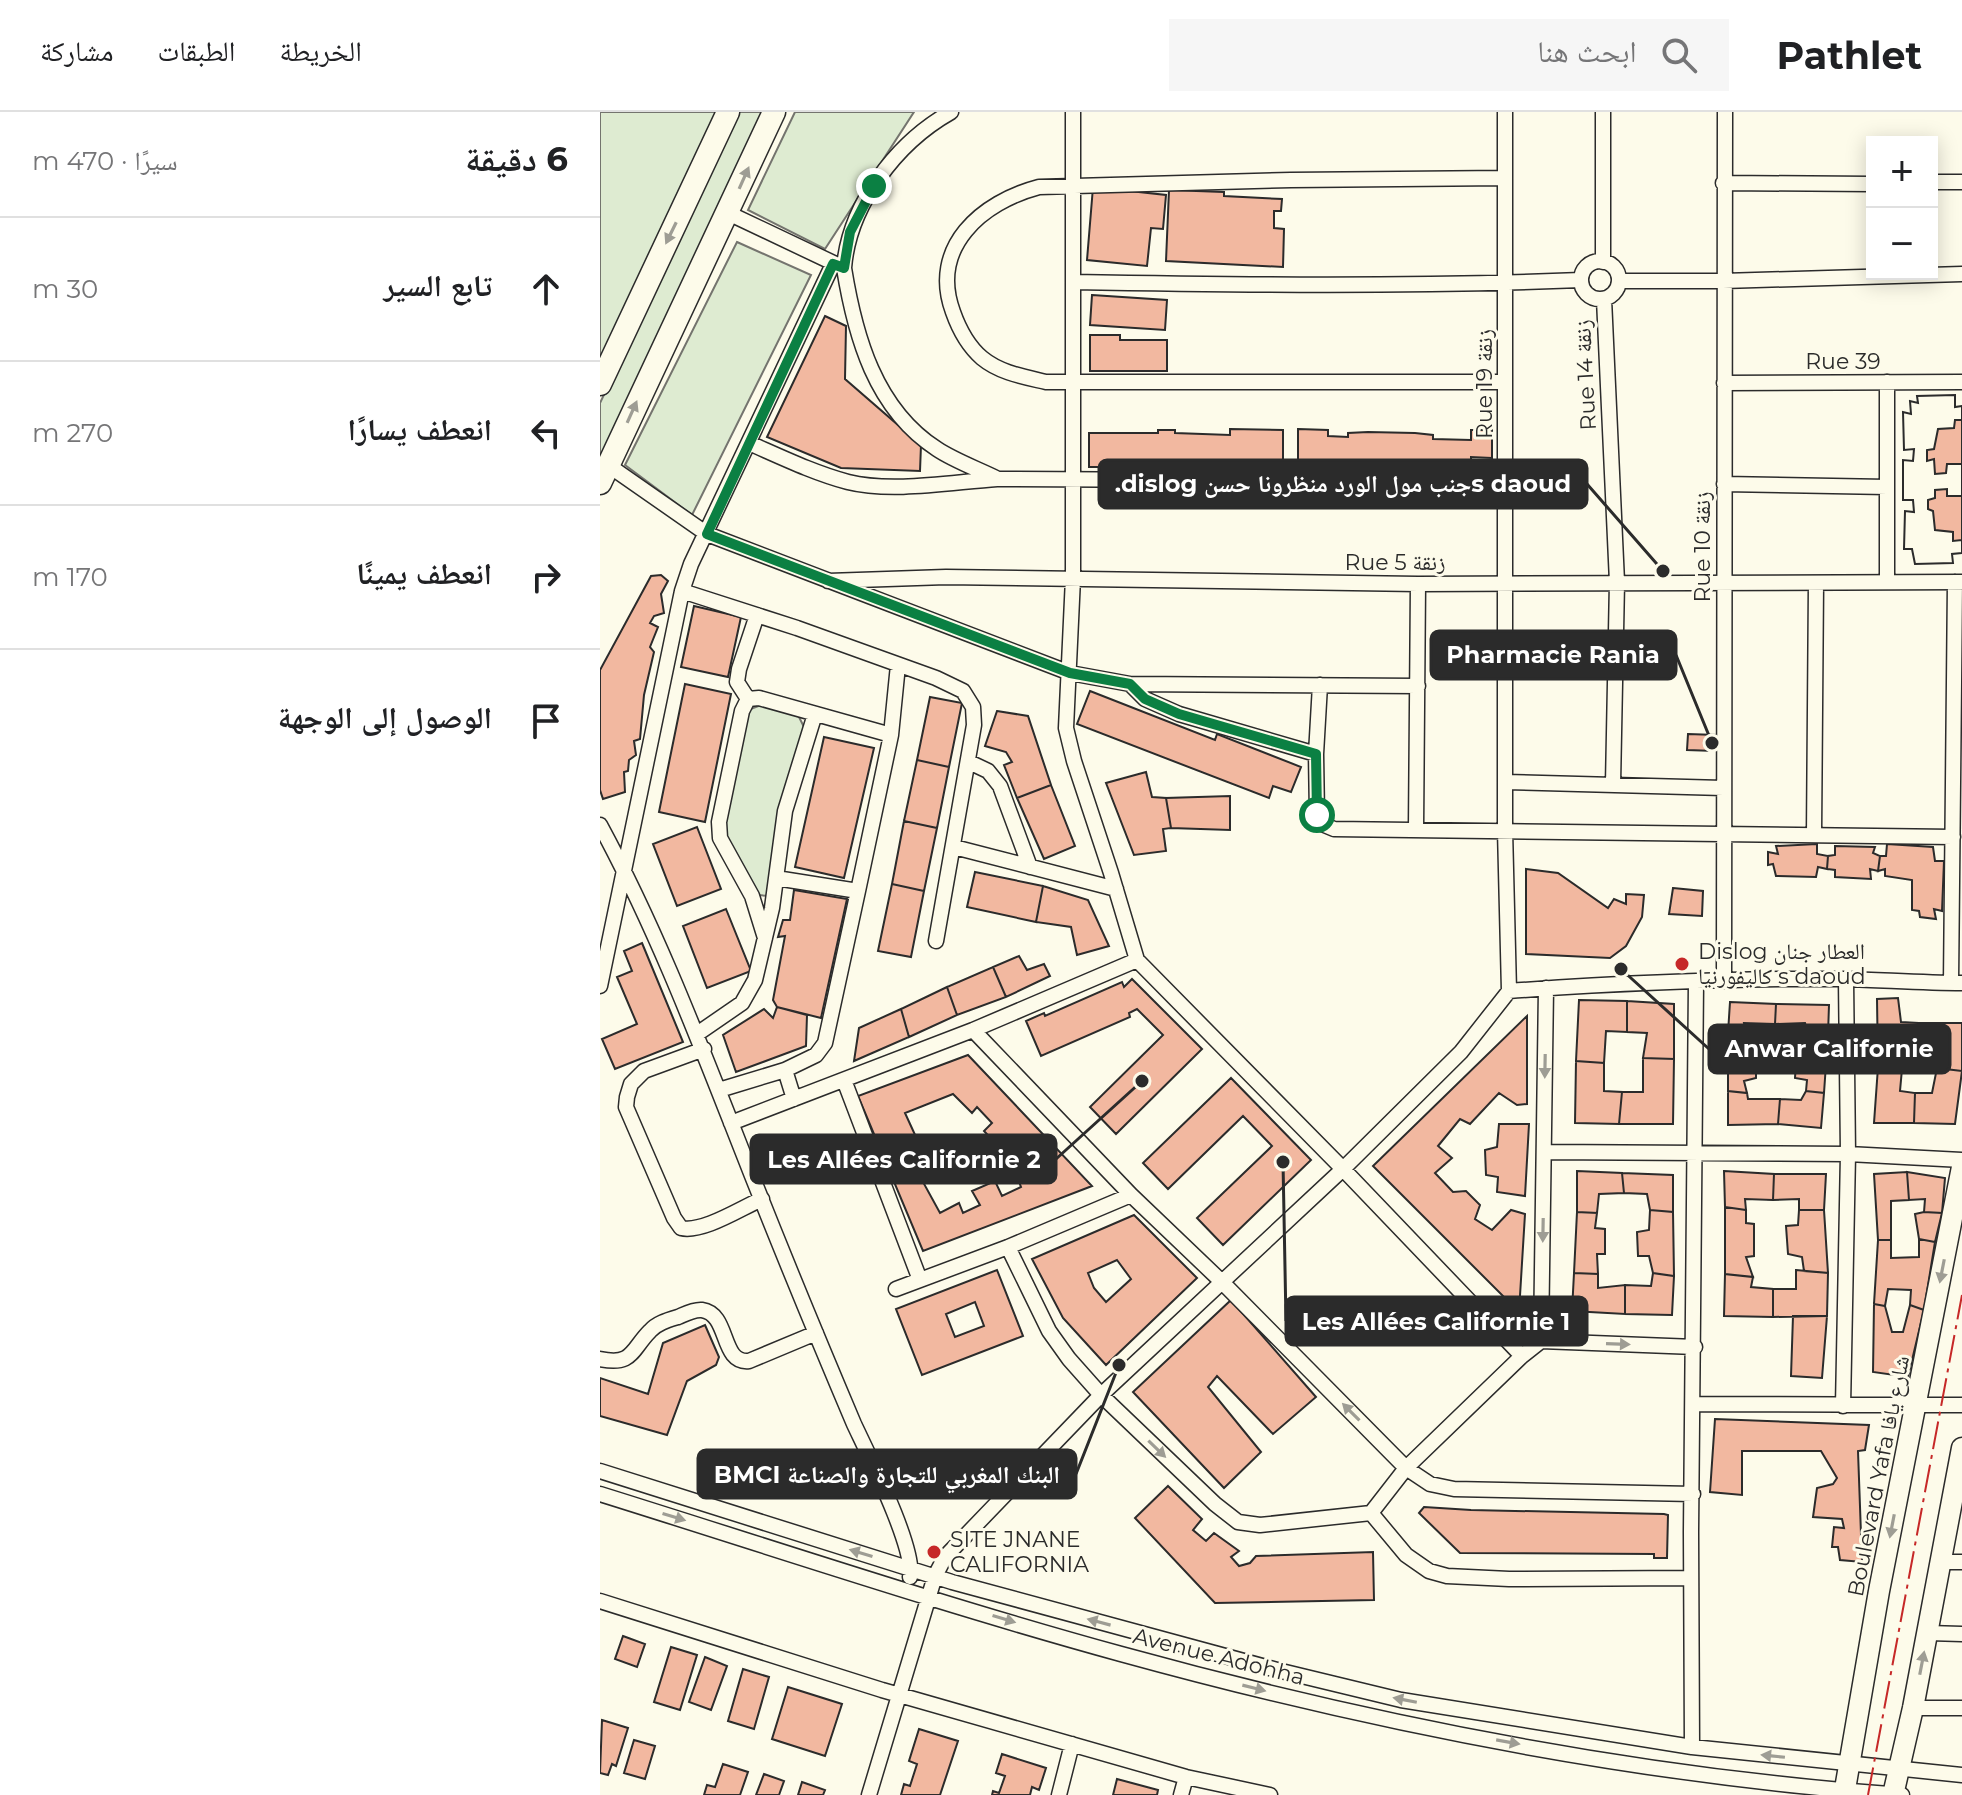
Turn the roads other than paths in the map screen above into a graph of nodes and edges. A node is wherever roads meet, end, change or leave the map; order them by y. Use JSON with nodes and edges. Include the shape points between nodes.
{"nodes":[{"id":1,"x":728,"y":112,"type":"edge"},
{"id":2,"x":774,"y":112,"type":"edge"},
{"id":3,"x":951,"y":112,"type":"edge"},
{"id":4,"x":1073,"y":112,"type":"edge"},
{"id":5,"x":1505,"y":112,"type":"edge"},
{"id":6,"x":1603,"y":112,"type":"edge"},
{"id":7,"x":1725,"y":112,"type":"edge"},
{"id":8,"x":1505,"y":178,"type":"junction"},
{"id":9,"x":1938,"y":182,"type":"edge"},
{"id":10,"x":1962,"y":182,"type":"edge"},
{"id":11,"x":1723,"y":183,"type":"junction"},
{"id":12,"x":1866,"y":184,"type":"edge"},
{"id":13,"x":1074,"y":185,"type":"junction"},
{"id":14,"x":728,"y":213,"type":"junction"},
{"id":15,"x":1603,"y":262,"type":"junction"},
{"id":16,"x":839,"y":266,"type":"junction"},
{"id":17,"x":1962,"y":274,"type":"edge"},
{"id":18,"x":1581,"y":280,"type":"junction"},
{"id":19,"x":1619,"y":281,"type":"junction"},
{"id":20,"x":1723,"y":281,"type":"junction"},
{"id":21,"x":1073,"y":282,"type":"junction"},
{"id":22,"x":1506,"y":284,"type":"junction"},
{"id":23,"x":1604,"y":299,"type":"junction"},
{"id":24,"x":1071,"y":382,"type":"junction"},
{"id":25,"x":1505,"y":382,"type":"junction"},
{"id":26,"x":1887,"y":382,"type":"junction"},
{"id":27,"x":1962,"y":382,"type":"edge"},
{"id":28,"x":1724,"y":383,"type":"junction"},
{"id":29,"x":600,"y":384,"type":"edge"},
{"id":30,"x":749,"y":443,"type":"junction"},
{"id":31,"x":604,"y":474,"type":"edge"},
{"id":32,"x":998,"y":479,"type":"junction"},
{"id":33,"x":1073,"y":480,"type":"junction"},
{"id":34,"x":1506,"y":482,"type":"junction"},
{"id":35,"x":1724,"y":484,"type":"junction"},
{"id":36,"x":1887,"y":487,"type":"junction"},
{"id":37,"x":707,"y":534,"type":"junction"},
{"id":38,"x":1073,"y":578,"type":"junction"},
{"id":39,"x":828,"y":581,"type":"junction"},
{"id":40,"x":1617,"y":582,"type":"junction"},
{"id":41,"x":1724,"y":582,"type":"junction"},
{"id":42,"x":1887,"y":582,"type":"junction"},
{"id":43,"x":1958,"y":582,"type":"edge"},
{"id":44,"x":1816,"y":583,"type":"junction"},
{"id":45,"x":1418,"y":584,"type":"junction"},
{"id":46,"x":1504,"y":584,"type":"junction"},
{"id":47,"x":682,"y":591,"type":"junction"},
{"id":48,"x":757,"y":615,"type":"junction"},
{"id":49,"x":898,"y":665,"type":"junction"},
{"id":50,"x":1070,"y":673,"type":"junction"},
{"id":51,"x":1130,"y":684,"type":"junction"},
{"id":52,"x":1320,"y":685,"type":"junction"},
{"id":53,"x":1418,"y":686,"type":"junction"},
{"id":54,"x":748,"y":699,"type":"junction"},
{"id":55,"x":815,"y":714,"type":"junction"},
{"id":56,"x":891,"y":735,"type":"junction"},
{"id":57,"x":1316,"y":754,"type":"junction"},
{"id":58,"x":969,"y":762,"type":"junction"},
{"id":59,"x":1505,"y":782,"type":"junction"},
{"id":60,"x":1613,"y":784,"type":"junction"},
{"id":61,"x":1723,"y":788,"type":"junction"},
{"id":62,"x":600,"y":825,"type":"edge"},
{"id":63,"x":1416,"y":830,"type":"junction"},
{"id":64,"x":1505,"y":830,"type":"junction"},
{"id":65,"x":1723,"y":833,"type":"junction"},
{"id":66,"x":1814,"y":835,"type":"junction"},
{"id":67,"x":1953,"y":837,"type":"junction"},
{"id":68,"x":954,"y":847,"type":"junction"},
{"id":69,"x":1030,"y":867,"type":"junction"},
{"id":70,"x":625,"y":868,"type":"junction"},
{"id":71,"x":776,"y":878,"type":"junction"},
{"id":72,"x":1116,"y":889,"type":"junction"},
{"id":73,"x":858,"y":891,"type":"junction"},
{"id":74,"x":765,"y":938,"type":"junction"},
{"id":75,"x":936,"y":941,"type":"dead end"},
{"id":76,"x":1137,"y":960,"type":"junction"},
{"id":77,"x":1846,"y":979,"type":"junction"},
{"id":78,"x":1724,"y":981,"type":"junction"},
{"id":79,"x":1696,"y":982,"type":"junction"},
{"id":80,"x":1956,"y":983,"type":"edge"},
{"id":81,"x":600,"y":986,"type":"edge"},
{"id":82,"x":1546,"y":988,"type":"junction"},
{"id":83,"x":1509,"y":991,"type":"junction"},
{"id":84,"x":973,"y":1030,"type":"junction"},
{"id":85,"x":697,"y":1034,"type":"junction"},
{"id":86,"x":704,"y":1049,"type":"junction"},
{"id":87,"x":785,"y":1070,"type":"junction"},
{"id":88,"x":844,"y":1080,"type":"junction"},
{"id":89,"x":719,"y":1090,"type":"junction"},
{"id":90,"x":794,"y":1099,"type":"junction"},
{"id":91,"x":731,"y":1123,"type":"junction"},
{"id":92,"x":1544,"y":1152,"type":"junction"},
{"id":93,"x":1694,"y":1154,"type":"junction"},
{"id":94,"x":1848,"y":1154,"type":"junction"},
{"id":95,"x":1962,"y":1160,"type":"edge"},
{"id":96,"x":1962,"y":1167,"type":"edge"},
{"id":97,"x":1343,"y":1169,"type":"junction"},
{"id":98,"x":1131,"y":1195,"type":"junction"},
{"id":99,"x":762,"y":1199,"type":"junction"},
{"id":100,"x":1008,"y":1247,"type":"junction"},
{"id":101,"x":920,"y":1280,"type":"junction"},
{"id":102,"x":1222,"y":1282,"type":"junction"},
{"id":103,"x":896,"y":1289,"type":"dead end"},
{"id":104,"x":816,"y":1333,"type":"junction"},
{"id":105,"x":1541,"y":1341,"type":"junction"},
{"id":106,"x":1695,"y":1347,"type":"junction"},
{"id":107,"x":1522,"y":1356,"type":"junction"},
{"id":108,"x":600,"y":1359,"type":"edge"},
{"id":109,"x":1101,"y":1395,"type":"junction"},
{"id":110,"x":1694,"y":1404,"type":"junction"},
{"id":111,"x":1962,"y":1405,"type":"edge"},
{"id":112,"x":1843,"y":1406,"type":"junction"},
{"id":113,"x":1916,"y":1407,"type":"junction"},
{"id":114,"x":1962,"y":1448,"type":"edge"},
{"id":115,"x":1406,"y":1468,"type":"junction"},
{"id":116,"x":600,"y":1471,"type":"edge"},
{"id":117,"x":600,"y":1494,"type":"edge"},
{"id":118,"x":1693,"y":1494,"type":"junction"},
{"id":119,"x":1958,"y":1495,"type":"edge"},
{"id":120,"x":1371,"y":1513,"type":"junction"},
{"id":121,"x":1952,"y":1562,"type":"edge"},
{"id":122,"x":912,"y":1569,"type":"junction"},
{"id":123,"x":935,"y":1576,"type":"junction"},
{"id":124,"x":1691,"y":1578,"type":"junction"},
{"id":125,"x":908,"y":1590,"type":"junction"},
{"id":126,"x":929,"y":1596,"type":"junction"},
{"id":127,"x":600,"y":1601,"type":"edge"},
{"id":128,"x":1928,"y":1633,"type":"junction"},
{"id":129,"x":1962,"y":1634,"type":"edge"},
{"id":130,"x":900,"y":1695,"type":"junction"},
{"id":131,"x":1913,"y":1708,"type":"junction"},
{"id":132,"x":1962,"y":1708,"type":"edge"},
{"id":133,"x":1072,"y":1744,"type":"junction"},
{"id":134,"x":1692,"y":1747,"type":"junction"},
{"id":135,"x":1850,"y":1765,"type":"junction"},
{"id":136,"x":1899,"y":1768,"type":"junction"},
{"id":137,"x":1962,"y":1775,"type":"edge"},
{"id":138,"x":1186,"y":1777,"type":"junction"},
{"id":139,"x":1844,"y":1793,"type":"edge"},
{"id":140,"x":869,"y":1795,"type":"edge"},
{"id":141,"x":1059,"y":1795,"type":"edge"},
{"id":142,"x":1181,"y":1795,"type":"edge"},
{"id":143,"x":1270,"y":1795,"type":"edge"},
{"id":144,"x":1894,"y":1795,"type":"edge"},
{"id":145,"x":1903,"y":1795,"type":"edge"}],
"edges":[{"from":1,"to":29,"type":"main road","one_way":true},
{"from":14,"to":2,"type":"main road","one_way":true},
{"from":3,"to":16,"type":"street","via":[[904,149],[874,186]]},
{"from":4,"to":13,"type":"street"},
{"from":5,"to":8,"type":"street","name":"Rue 19 زنقة"},
{"from":6,"to":15,"type":"street"},
{"from":7,"to":11,"type":"street","name":"Rue 10 زنقة"},
{"from":8,"to":13,"type":"street"},
{"from":8,"to":22,"type":"street","name":"Rue 19 زنقة"},
{"from":9,"to":10,"type":"street"},
{"from":11,"to":12,"type":"street"},
{"from":11,"to":20,"type":"street","name":"Rue 10 زنقة"},
{"from":13,"to":21,"type":"street"},
{"from":13,"to":24,"type":"street","via":[[1039,187],[994,205],[962,234],[946,276],[956,322],[983,359],[1046,382]]},
{"from":14,"to":16,"type":"street"},
{"from":31,"to":14,"type":"main road","one_way":true},
{"from":15,"to":18,"type":"street","via":[[1588,266]]},
{"from":15,"to":19,"type":"street","via":[[1613,266]]},
{"from":16,"to":30,"type":"street"},
{"from":16,"to":32,"type":"street","via":[[865,357],[892,405],[937,449]]},
{"from":17,"to":20,"type":"street"},
{"from":18,"to":22,"type":"street"},
{"from":18,"to":23,"type":"street","via":[[1588,295]]},
{"from":19,"to":20,"type":"street"},
{"from":19,"to":23,"type":"street","via":[[1613,295]]},
{"from":20,"to":28,"type":"street","name":"Rue 10 زنقة"},
{"from":21,"to":22,"type":"street"},
{"from":21,"to":24,"type":"street"},
{"from":22,"to":25,"type":"street","name":"Rue 19 زنقة"},
{"from":23,"to":40,"type":"street","name":"Rue 14 زنقة"},
{"from":24,"to":25,"type":"street"},
{"from":24,"to":33,"type":"street"},
{"from":25,"to":34,"type":"street","name":"Rue 19 زنقة"},
{"from":26,"to":27,"type":"street","name":"Rue 39"},
{"from":26,"to":28,"type":"street","name":"Rue 39"},
{"from":26,"to":36,"type":"street"},
{"from":28,"to":35,"type":"street","name":"Rue 10 زنقة"},
{"from":30,"to":32,"type":"street","via":[[850,482]]},
{"from":30,"to":37,"type":"street"},
{"from":31,"to":37,"type":"street"},
{"from":32,"to":33,"type":"street"},
{"from":33,"to":34,"type":"street"},
{"from":33,"to":38,"type":"street"},
{"from":34,"to":46,"type":"street","name":"Rue 19 زنقة"},
{"from":35,"to":36,"type":"street"},
{"from":35,"to":41,"type":"street","name":"Rue 10 زنقة"},
{"from":36,"to":42,"type":"street"},
{"from":37,"to":39,"type":"street"},
{"from":37,"to":47,"type":"street"},
{"from":38,"to":39,"type":"street","name":"Rue 5 زنقة"},
{"from":38,"to":45,"type":"street","name":"Rue 5 زنقة"},
{"from":38,"to":50,"type":"street"},
{"from":39,"to":50,"type":"street"},
{"from":40,"to":41,"type":"street","name":"Rue 5 زنقة"},
{"from":40,"to":46,"type":"street","name":"Rue 5 زنقة"},
{"from":40,"to":60,"type":"street","name":"Rue 14 زنقة"},
{"from":41,"to":44,"type":"street","name":"Rue 5 زنقة"},
{"from":41,"to":61,"type":"street","name":"Rue 10 زنقة"},
{"from":42,"to":43,"type":"street","name":"Rue 5 زنقة"},
{"from":42,"to":44,"type":"street","name":"Rue 5 زنقة"},
{"from":43,"to":67,"type":"street"},
{"from":44,"to":66,"type":"street"},
{"from":45,"to":46,"type":"street","name":"Rue 5 زنقة"},
{"from":45,"to":53,"type":"street"},
{"from":46,"to":59,"type":"street","name":"Rue 19 زنقة"},
{"from":47,"to":48,"type":"street"},
{"from":47,"to":70,"type":"street"},
{"from":48,"to":49,"type":"street"},
{"from":48,"to":54,"type":"street","via":[[737,682]]},
{"from":49,"to":56,"type":"street"},
{"from":49,"to":58,"type":"street","via":[[963,691],[973,707]]},
{"from":50,"to":51,"type":"street"},
{"from":50,"to":72,"type":"street","via":[[1066,728]]},
{"from":51,"to":52,"type":"street"},
{"from":51,"to":57,"type":"street","via":[[1145,699],[1179,714]]},
{"from":52,"to":53,"type":"street"},
{"from":52,"to":57,"type":"street"},
{"from":53,"to":63,"type":"street"},
{"from":54,"to":55,"type":"street"},
{"from":54,"to":74,"type":"street","via":[[719,822],[720,838],[752,896]]},
{"from":55,"to":56,"type":"street"},
{"from":55,"to":71,"type":"street","via":[[785,811]]},
{"from":56,"to":73,"type":"street"},
{"from":57,"to":63,"type":"street","via":[[1317,815],[1322,824],[1334,829]]},
{"from":58,"to":68,"type":"street"},
{"from":58,"to":69,"type":"street","via":[[988,771],[1000,786]]},
{"from":59,"to":60,"type":"street"},
{"from":59,"to":64,"type":"street","name":"Rue 19 زنقة"},
{"from":60,"to":61,"type":"street"},
{"from":61,"to":65,"type":"street","name":"Rue 10 زنقة"},
{"from":62,"to":70,"type":"street"},
{"from":63,"to":64,"type":"street"},
{"from":64,"to":65,"type":"street"},
{"from":64,"to":83,"type":"street","name":"Rue 19 زنقة"},
{"from":65,"to":66,"type":"street"},
{"from":65,"to":78,"type":"street","name":"Rue 10 زنقة"},
{"from":66,"to":67,"type":"street"},
{"from":67,"to":80,"type":"street"},
{"from":68,"to":69,"type":"street"},
{"from":68,"to":75,"type":"street"},
{"from":69,"to":72,"type":"street"},
{"from":70,"to":81,"type":"street"},
{"from":70,"to":85,"type":"street"},
{"from":71,"to":73,"type":"street"},
{"from":71,"to":74,"type":"street"},
{"from":72,"to":76,"type":"street"},
{"from":73,"to":87,"type":"street","via":[[825,1043],[816,1055]]},
{"from":74,"to":85,"type":"street","via":[[755,980],[742,1003]]},
{"from":76,"to":84,"type":"street"},
{"from":76,"to":97,"type":"street"},
{"from":77,"to":78,"type":"street"},
{"from":77,"to":80,"type":"street"},
{"from":77,"to":94,"type":"street"},
{"from":78,"to":79,"type":"street"},
{"from":79,"to":82,"type":"street"},
{"from":79,"to":93,"type":"street"},
{"from":82,"to":83,"type":"street"},
{"from":82,"to":92,"type":"street","one_way":true},
{"from":83,"to":97,"type":"street","via":[[1461,1052]]},
{"from":84,"to":88,"type":"street"},
{"from":84,"to":98,"type":"street"},
{"from":85,"to":86,"type":"street"},
{"from":86,"to":89,"type":"street"},
{"from":86,"to":99,"type":"street","via":[[644,1071],[631,1084],[626,1107],[681,1228],[702,1227]]},
{"from":87,"to":89,"type":"street"},
{"from":87,"to":90,"type":"street"},
{"from":88,"to":90,"type":"street"},
{"from":88,"to":101,"type":"street"},
{"from":89,"to":91,"type":"street"},
{"from":90,"to":91,"type":"street"},
{"from":91,"to":99,"type":"street"},
{"from":92,"to":93,"type":"street"},
{"from":92,"to":105,"type":"street","one_way":true},
{"from":93,"to":94,"type":"street"},
{"from":93,"to":106,"type":"street"},
{"from":94,"to":95,"type":"street"},
{"from":94,"to":112,"type":"street"},
{"from":96,"to":113,"type":"street","name":"Boulevard Yafa شارع يافا","one_way":true},
{"from":97,"to":102,"type":"street"},
{"from":97,"to":107,"type":"street"},
{"from":98,"to":100,"type":"street"},
{"from":98,"to":102,"type":"street"},
{"from":99,"to":104,"type":"street"},
{"from":100,"to":101,"type":"street"},
{"from":100,"to":109,"type":"street","via":[[1049,1331]]},
{"from":101,"to":103,"type":"street"},
{"from":102,"to":109,"type":"street"},
{"from":115,"to":102,"type":"street","one_way":true},
{"from":104,"to":108,"type":"street","via":[[740,1361],[716,1319],[697,1310],[655,1327],[629,1357]]},
{"from":104,"to":122,"type":"street","via":[[899,1526]]},
{"from":105,"to":106,"type":"street","one_way":true},
{"from":105,"to":107,"type":"street"},
{"from":106,"to":110,"type":"street"},
{"from":107,"to":115,"type":"street"},
{"from":109,"to":120,"type":"street","one_way":true,"via":[[1238,1522],[1260,1525]]},
{"from":109,"to":123,"type":"street","via":[[945,1557]]},
{"from":110,"to":112,"type":"street"},
{"from":110,"to":118,"type":"street"},
{"from":111,"to":113,"type":"street"},
{"from":112,"to":113,"type":"street"},
{"from":113,"to":135,"type":"street","name":"Boulevard Yafa شارع يافا","one_way":true},
{"from":114,"to":119,"type":"street"},
{"from":115,"to":118,"type":"street","via":[[1430,1484],[1454,1489]]},
{"from":115,"to":120,"type":"street"},
{"from":122,"to":116,"type":"street","one_way":true},
{"from":117,"to":125,"type":"street","name":"Avenue Adohha","one_way":true},
{"from":118,"to":124,"type":"street"},
{"from":119,"to":121,"type":"street"},
{"from":120,"to":124,"type":"street","via":[[1406,1555],[1447,1576]]},
{"from":121,"to":128,"type":"street"},
{"from":122,"to":123,"type":"street"},
{"from":122,"to":125,"type":"street"},
{"from":123,"to":126,"type":"street"},
{"from":134,"to":123,"type":"street","one_way":true,"via":[[1401,1700]]},
{"from":124,"to":134,"type":"street"},
{"from":125,"to":126,"type":"street","name":"Avenue Adohha"},
{"from":126,"to":130,"type":"street"},
{"from":126,"to":139,"type":"street","name":"Avenue Adohha","one_way":true,"via":[[1120,1654],[1397,1722]]},
{"from":127,"to":130,"type":"street"},
{"from":128,"to":129,"type":"street"},
{"from":131,"to":128,"type":"street","one_way":true},
{"from":130,"to":133,"type":"street"},
{"from":130,"to":140,"type":"street"},
{"from":131,"to":132,"type":"street"},
{"from":131,"to":136,"type":"street"},
{"from":133,"to":138,"type":"street"},
{"from":133,"to":141,"type":"street"},
{"from":135,"to":134,"type":"street","one_way":true},
{"from":135,"to":136,"type":"street"},
{"from":135,"to":139,"type":"street","name":"Boulevard Yafa شارع يافا"},
{"from":136,"to":137,"type":"street"},
{"from":136,"to":144,"type":"street"},
{"from":138,"to":142,"type":"street"},
{"from":138,"to":143,"type":"street"},
{"from":139,"to":144,"type":"street","name":"Avenue Adohha"},
{"from":144,"to":145,"type":"street","name":"Avenue Adohha"}]}
